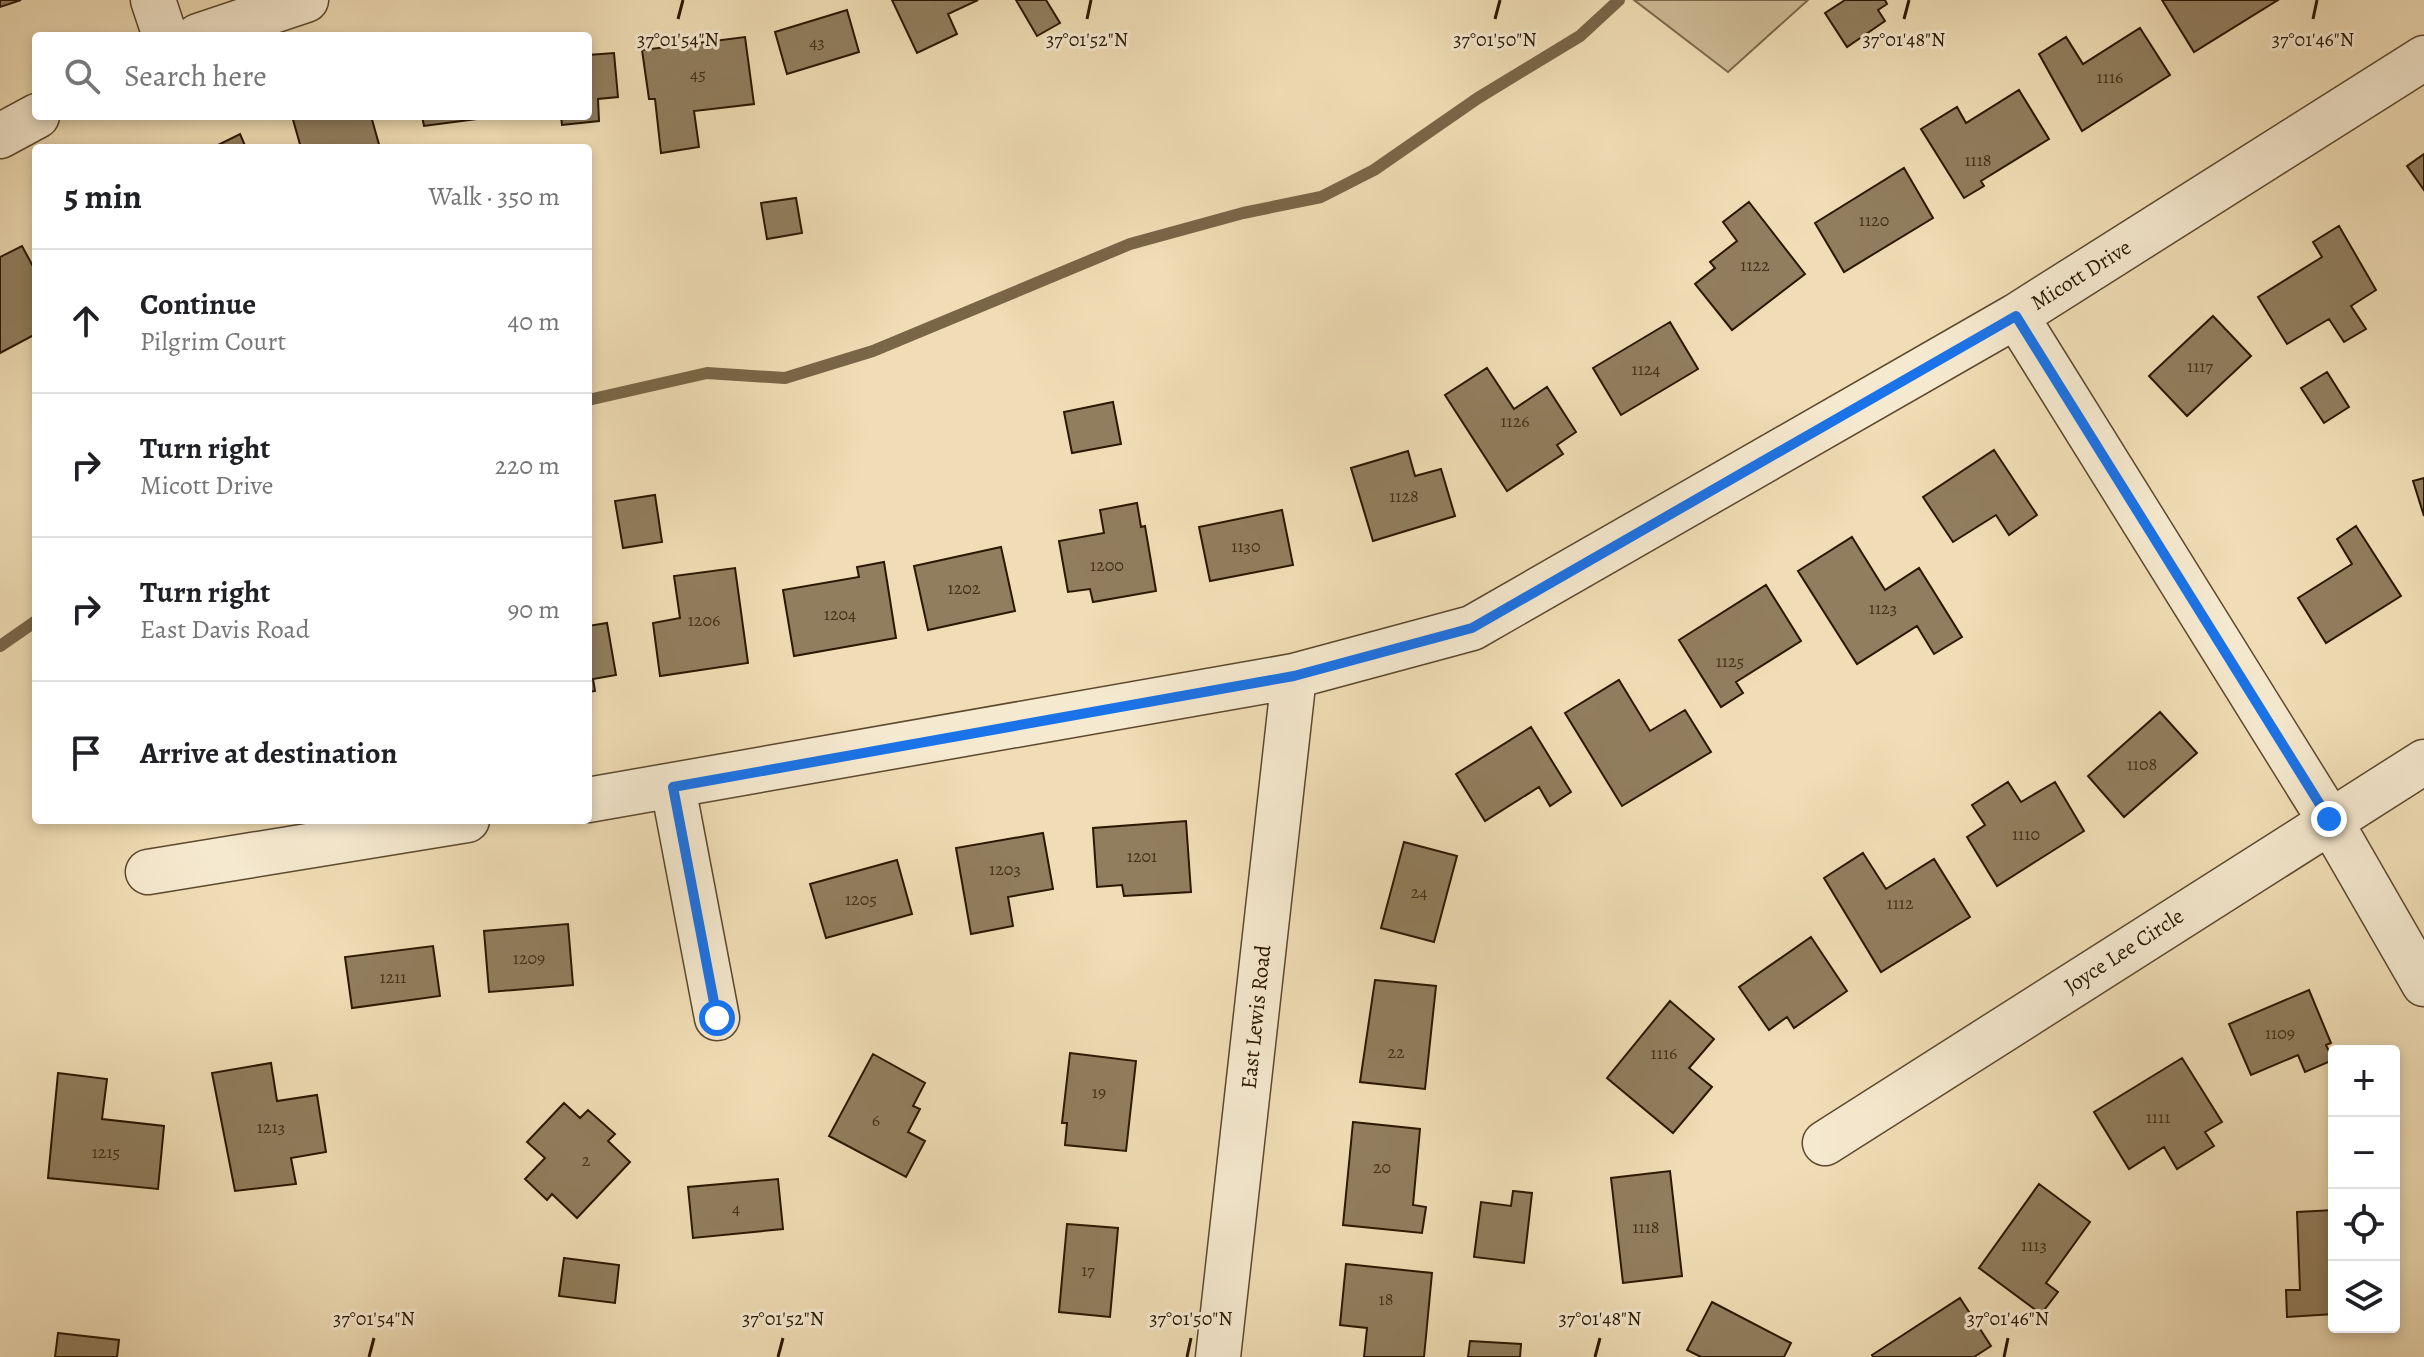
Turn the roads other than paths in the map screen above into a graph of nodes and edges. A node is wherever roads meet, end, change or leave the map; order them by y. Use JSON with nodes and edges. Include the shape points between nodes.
{"nodes":[{"id":1,"x":153,"y":0,"type":"edge"},
{"id":2,"x":306,"y":0,"type":"edge"},
{"id":3,"x":164,"y":32,"type":"edge"},
{"id":4,"x":210,"y":32,"type":"edge"},
{"id":5,"x":2424,"y":58,"type":"edge"},
{"id":6,"x":32,"y":119,"type":"edge"},
{"id":7,"x":0,"y":136,"type":"edge"},
{"id":8,"x":2016,"y":316,"type":"junction"},
{"id":9,"x":1294,"y":676,"type":"junction"},
{"id":10,"x":2424,"y":762,"type":"edge"},
{"id":11,"x":673,"y":787,"type":"junction"},
{"id":12,"x":592,"y":799,"type":"edge"},
{"id":13,"x":2329,"y":819,"type":"junction"},
{"id":14,"x":442,"y":824,"type":"edge"},
{"id":15,"x":148,"y":872,"type":"dead end"},
{"id":16,"x":2424,"y":984,"type":"edge"},
{"id":17,"x":717,"y":1018,"type":"dead end"},
{"id":18,"x":1825,"y":1143,"type":"dead end"},
{"id":19,"x":1218,"y":1357,"type":"edge"}],
"edges":[{"from":1,"to":3,"type":"street"},
{"from":2,"to":4,"type":"street"},
{"from":5,"to":8,"type":"street","name":"Micott Drive"},
{"from":6,"to":7,"type":"street"},
{"from":8,"to":9,"type":"street","name":"Micott Drive","via":[[1472,628]]},
{"from":8,"to":13,"type":"street"},
{"from":9,"to":11,"type":"street","name":"Micott Drive"},
{"from":9,"to":19,"type":"street","name":"East Lewis Road"},
{"from":10,"to":13,"type":"street","name":"Joyce Lee Circle"},
{"from":11,"to":12,"type":"street","name":"Micott Drive"},
{"from":11,"to":17,"type":"street"},
{"from":13,"to":16,"type":"street"},
{"from":13,"to":18,"type":"street","name":"Joyce Lee Circle"},
{"from":14,"to":15,"type":"street"}]}
